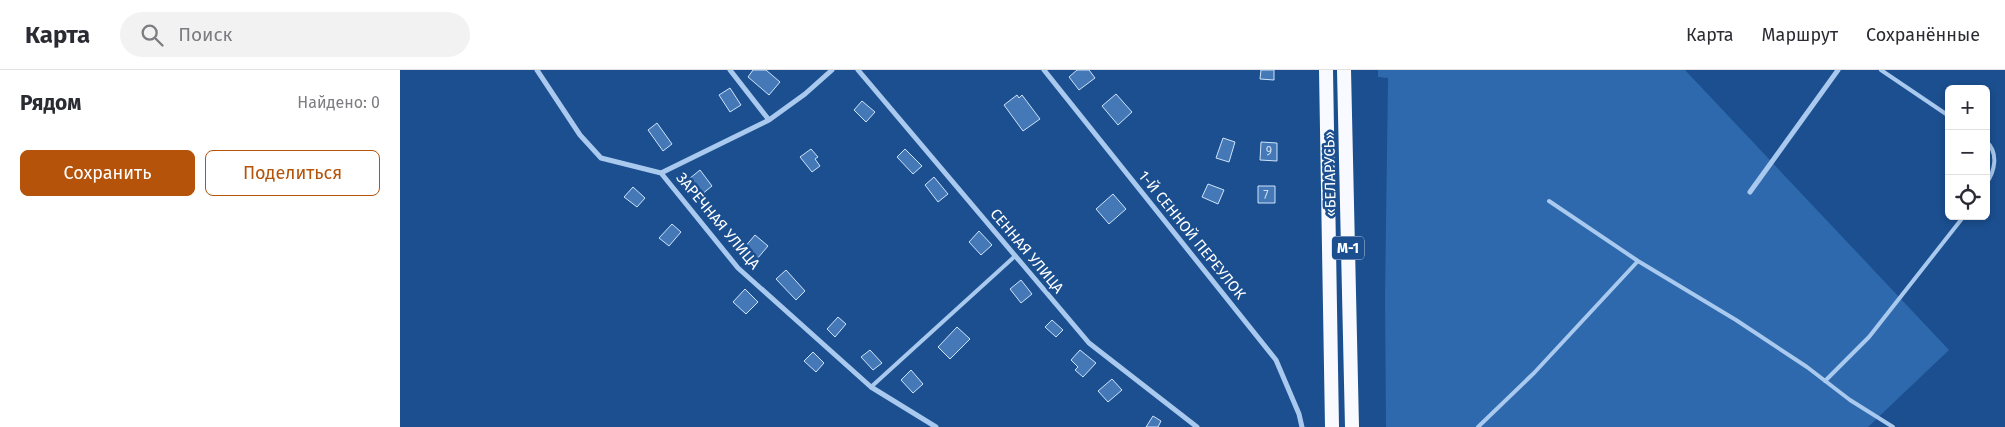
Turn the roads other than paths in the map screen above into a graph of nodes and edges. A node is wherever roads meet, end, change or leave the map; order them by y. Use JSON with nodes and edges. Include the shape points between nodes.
{"nodes":[{"id":1,"x":537,"y":70,"type":"edge"},
{"id":2,"x":730,"y":70,"type":"edge"},
{"id":3,"x":832,"y":70,"type":"edge"},
{"id":4,"x":858,"y":70,"type":"edge"},
{"id":5,"x":1044,"y":70,"type":"edge"},
{"id":6,"x":1326,"y":70,"type":"edge"},
{"id":7,"x":1344,"y":70,"type":"edge"},
{"id":8,"x":1838,"y":70,"type":"edge"},
{"id":9,"x":1881,"y":70,"type":"edge"},
{"id":10,"x":1945,"y":113,"type":"edge"},
{"id":11,"x":769,"y":120,"type":"junction"},
{"id":12,"x":1990,"y":146,"type":"edge"},
{"id":13,"x":661,"y":173,"type":"junction"},
{"id":14,"x":1990,"y":178,"type":"edge"},
{"id":15,"x":1750,"y":192,"type":"dead end"},
{"id":16,"x":1549,"y":201,"type":"dead end"},
{"id":17,"x":1961,"y":220,"type":"edge"},
{"id":18,"x":1014,"y":257,"type":"junction"},
{"id":19,"x":1638,"y":261,"type":"junction"},
{"id":20,"x":1825,"y":381,"type":"junction"},
{"id":21,"x":871,"y":387,"type":"junction"},
{"id":22,"x":936,"y":427,"type":"edge"},
{"id":23,"x":1197,"y":427,"type":"edge"},
{"id":24,"x":1302,"y":427,"type":"edge"},
{"id":25,"x":1332,"y":427,"type":"edge"},
{"id":26,"x":1352,"y":427,"type":"edge"},
{"id":27,"x":1478,"y":427,"type":"edge"},
{"id":28,"x":1893,"y":427,"type":"edge"}],
"edges":[{"from":1,"to":13,"type":"street","name":"ЗАРЕЧНАЯ УЛИЦА","via":[[580,135],[601,158]]},
{"from":2,"to":11,"type":"street"},
{"from":3,"to":11,"type":"street"},
{"from":4,"to":18,"type":"street","name":"СЕННАЯ УЛИЦА"},
{"from":5,"to":24,"type":"street","name":"1-Й СЕННОЙ ПЕРЕУЛОК","via":[[1276,360]]},
{"from":6,"to":25,"type":"highway","name":"«БЕЛАРУСЬ»","number":"М-1"},
{"from":7,"to":26,"type":"highway","name":"«БЕЛАРУСЬ»","number":"М-1"},
{"from":8,"to":15,"type":"street"},
{"from":9,"to":10,"type":"lane"},
{"from":11,"to":13,"type":"street"},
{"from":12,"to":14,"type":"lane","via":[[1995,158]]},
{"from":13,"to":21,"type":"street","name":"ЗАРЕЧНАЯ УЛИЦА","via":[[738,268]]},
{"from":16,"to":19,"type":"lane"},
{"from":17,"to":20,"type":"lane","via":[[1869,337]]},
{"from":18,"to":21,"type":"lane"},
{"from":18,"to":23,"type":"street","name":"СЕННАЯ УЛИЦА","via":[[1088,343]]},
{"from":19,"to":20,"type":"lane","via":[[1736,320]]},
{"from":19,"to":27,"type":"lane","via":[[1534,373]]},
{"from":20,"to":28,"type":"lane"},
{"from":21,"to":22,"type":"street","name":"ЗАРЕЧНАЯ УЛИЦА"}]}
